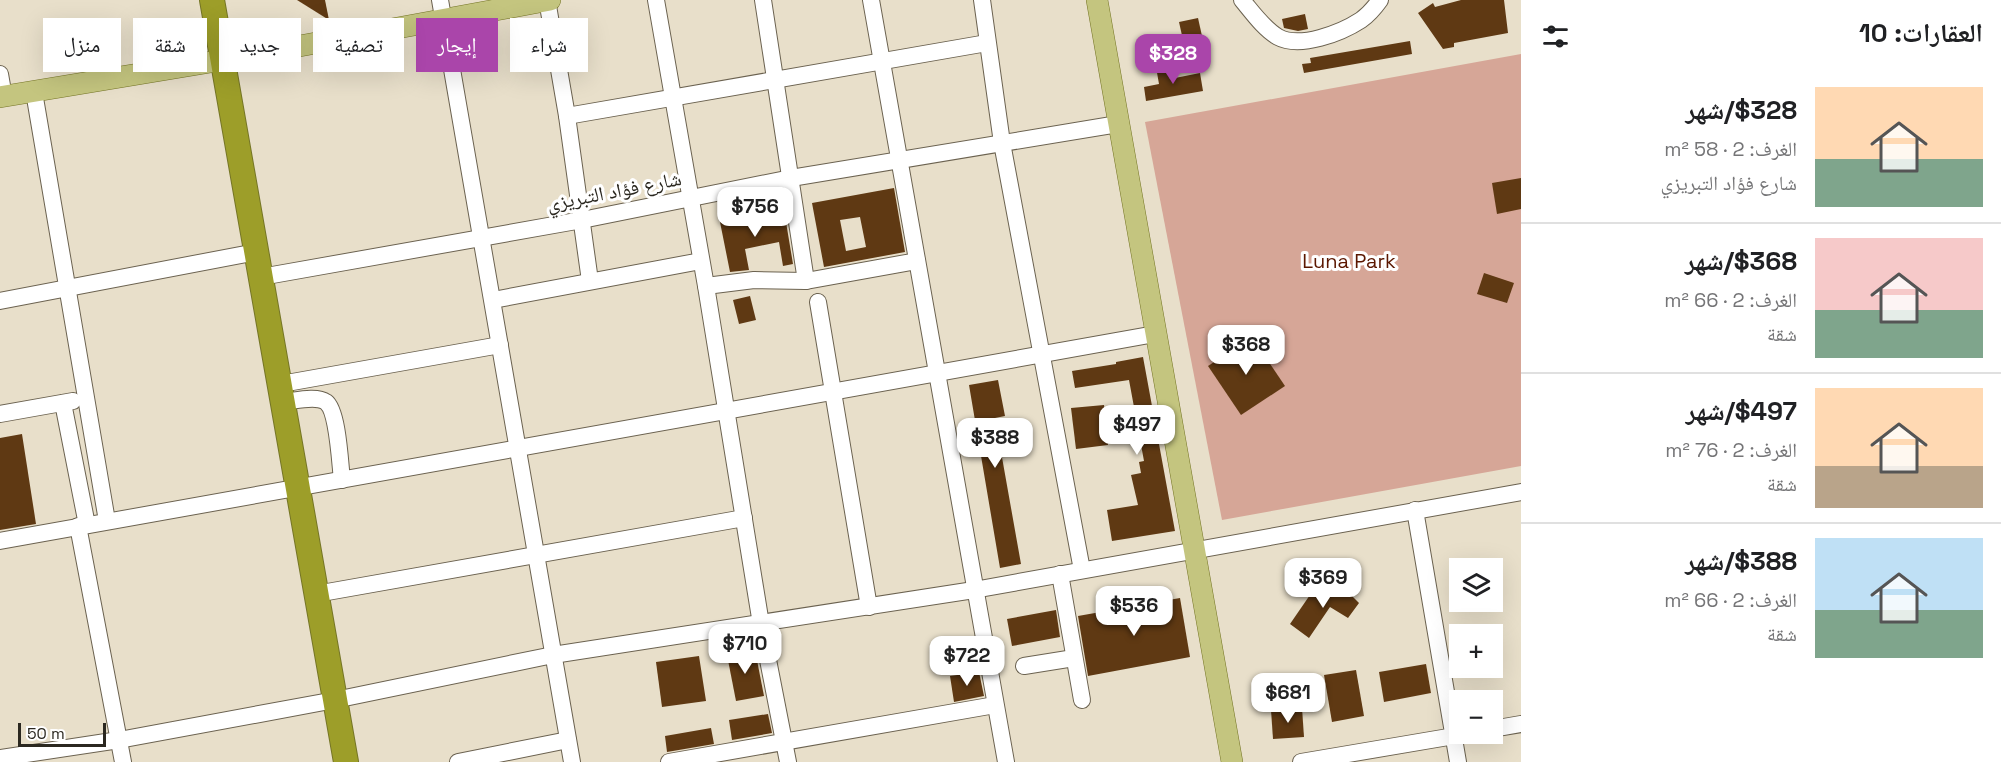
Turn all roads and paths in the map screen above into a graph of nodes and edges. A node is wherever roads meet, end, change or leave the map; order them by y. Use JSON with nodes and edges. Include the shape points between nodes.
{"nodes":[{"id":1,"x":212,"y":0,"type":"edge"},
{"id":2,"x":548,"y":0,"type":"edge"},
{"id":3,"x":656,"y":0,"type":"edge"},
{"id":4,"x":763,"y":0,"type":"edge"},
{"id":5,"x":871,"y":0,"type":"edge"},
{"id":6,"x":981,"y":0,"type":"edge"},
{"id":7,"x":1096,"y":0,"type":"edge"},
{"id":8,"x":1242,"y":0,"type":"edge"},
{"id":9,"x":1380,"y":0,"type":"edge"},
{"id":10,"x":442,"y":9,"type":"edge"},
{"id":11,"x":219,"y":38,"type":"edge"},
{"id":12,"x":301,"y":42,"type":"edge"},
{"id":13,"x":987,"y":43,"type":"junction"},
{"id":14,"x":881,"y":60,"type":"junction"},
{"id":15,"x":219,"y":61,"type":"edge"},
{"id":16,"x":225,"y":72,"type":"edge"},
{"id":17,"x":0,"y":74,"type":"edge"},
{"id":18,"x":775,"y":80,"type":"junction"},
{"id":19,"x":34,"y":92,"type":"junction"},
{"id":20,"x":2,"y":97,"type":"edge"},
{"id":21,"x":673,"y":99,"type":"junction"},
{"id":22,"x":567,"y":116,"type":"junction"},
{"id":23,"x":1118,"y":124,"type":"junction"},
{"id":24,"x":1002,"y":143,"type":"junction"},
{"id":25,"x":900,"y":161,"type":"junction"},
{"id":26,"x":791,"y":178,"type":"junction"},
{"id":27,"x":689,"y":198,"type":"junction"},
{"id":28,"x":582,"y":220,"type":"junction"},
{"id":29,"x":482,"y":237,"type":"junction"},
{"id":30,"x":256,"y":252,"type":"junction"},
{"id":31,"x":701,"y":261,"type":"junction"},
{"id":32,"x":917,"y":261,"type":"junction"},
{"id":33,"x":261,"y":277,"type":"junction"},
{"id":34,"x":590,"y":281,"type":"junction"},
{"id":35,"x":806,"y":281,"type":"junction"},
{"id":36,"x":706,"y":286,"type":"junction"},
{"id":37,"x":67,"y":287,"type":"junction"},
{"id":38,"x":493,"y":300,"type":"junction"},
{"id":39,"x":0,"y":301,"type":"edge"},
{"id":40,"x":818,"y":302,"type":"dead end"},
{"id":41,"x":1155,"y":334,"type":"junction"},
{"id":42,"x":500,"y":345,"type":"junction"},
{"id":43,"x":1041,"y":356,"type":"junction"},
{"id":44,"x":937,"y":375,"type":"junction"},
{"id":45,"x":833,"y":392,"type":"junction"},
{"id":46,"x":282,"y":393,"type":"junction"},
{"id":47,"x":86,"y":398,"type":"junction"},
{"id":48,"x":63,"y":403,"type":"junction"},
{"id":49,"x":726,"y":411,"type":"junction"},
{"id":50,"x":0,"y":414,"type":"edge"},
{"id":51,"x":519,"y":448,"type":"junction"},
{"id":52,"x":342,"y":480,"type":"junction"},
{"id":53,"x":297,"y":488,"type":"junction"},
{"id":54,"x":1521,"y":492,"type":"edge"},
{"id":55,"x":1415,"y":510,"type":"junction"},
{"id":56,"x":744,"y":518,"type":"junction"},
{"id":57,"x":107,"y":521,"type":"junction"},
{"id":58,"x":83,"y":526,"type":"junction"},
{"id":59,"x":0,"y":541,"type":"edge"},
{"id":60,"x":1193,"y":550,"type":"junction"},
{"id":61,"x":537,"y":553,"type":"junction"},
{"id":62,"x":1082,"y":570,"type":"junction"},
{"id":63,"x":1060,"y":574,"type":"junction"},
{"id":64,"x":974,"y":590,"type":"junction"},
{"id":65,"x":316,"y":594,"type":"junction"},
{"id":66,"x":869,"y":607,"type":"junction"},
{"id":67,"x":761,"y":624,"type":"junction"},
{"id":68,"x":553,"y":655,"type":"junction"},
{"id":69,"x":1074,"y":658,"type":"junction"},
{"id":70,"x":1024,"y":666,"type":"dead end"},
{"id":71,"x":1451,"y":690,"type":"edge"},
{"id":72,"x":335,"y":700,"type":"junction"},
{"id":73,"x":1082,"y":700,"type":"dead end"},
{"id":74,"x":995,"y":705,"type":"junction"},
{"id":75,"x":1521,"y":724,"type":"edge"},
{"id":76,"x":1503,"y":727,"type":"edge"},
{"id":77,"x":1449,"y":737,"type":"edge"},
{"id":78,"x":120,"y":740,"type":"junction"},
{"id":79,"x":568,"y":740,"type":"junction"},
{"id":80,"x":785,"y":742,"type":"junction"},
{"id":81,"x":1459,"y":744,"type":"edge"},
{"id":82,"x":0,"y":758,"type":"edge"},
{"id":83,"x":123,"y":762,"type":"edge"},
{"id":84,"x":346,"y":762,"type":"edge"},
{"id":85,"x":458,"y":762,"type":"edge"},
{"id":86,"x":572,"y":762,"type":"edge"},
{"id":87,"x":669,"y":762,"type":"edge"},
{"id":88,"x":788,"y":762,"type":"edge"},
{"id":89,"x":1006,"y":762,"type":"edge"},
{"id":90,"x":1232,"y":762,"type":"edge"},
{"id":91,"x":1301,"y":762,"type":"edge"},
{"id":92,"x":1458,"y":762,"type":"edge"}],
"edges":[{"from":1,"to":11,"type":"highway"},
{"from":2,"to":10,"type":"main road"},
{"from":2,"to":22,"type":"street"},
{"from":3,"to":21,"type":"street"},
{"from":4,"to":18,"type":"street"},
{"from":5,"to":14,"type":"street"},
{"from":6,"to":13,"type":"street"},
{"from":7,"to":23,"type":"main road"},
{"from":8,"to":9,"type":"street","via":[[1277,36],[1306,42],[1362,20]]},
{"from":10,"to":12,"type":"main road"},
{"from":10,"to":29,"type":"street"},
{"from":13,"to":14,"type":"street"},
{"from":13,"to":24,"type":"street"},
{"from":14,"to":18,"type":"street"},
{"from":14,"to":25,"type":"street"},
{"from":15,"to":19,"type":"main road"},
{"from":16,"to":30,"type":"highway"},
{"from":17,"to":20,"type":"street"},
{"from":18,"to":21,"type":"street"},
{"from":18,"to":26,"type":"street"},
{"from":19,"to":20,"type":"main road"},
{"from":19,"to":37,"type":"street"},
{"from":21,"to":22,"type":"street"},
{"from":21,"to":27,"type":"street"},
{"from":22,"to":28,"type":"street"},
{"from":23,"to":24,"type":"street","name":"شارع فؤاد التبريزي"},
{"from":23,"to":41,"type":"main road"},
{"from":24,"to":25,"type":"street","name":"شارع فؤاد التبريزي"},
{"from":24,"to":43,"type":"street"},
{"from":25,"to":26,"type":"street","name":"شارع فؤاد التبريزي"},
{"from":25,"to":32,"type":"street"},
{"from":26,"to":27,"type":"street","name":"شارع فؤاد التبريزي"},
{"from":26,"to":35,"type":"street"},
{"from":27,"to":28,"type":"street","name":"شارع فؤاد التبريزي"},
{"from":27,"to":31,"type":"street"},
{"from":28,"to":29,"type":"street","name":"شارع فؤاد التبريزي"},
{"from":28,"to":34,"type":"street"},
{"from":29,"to":33,"type":"street","name":"شارع فؤاد التبريزي"},
{"from":29,"to":38,"type":"street"},
{"from":30,"to":33,"type":"highway"},
{"from":30,"to":37,"type":"street"},
{"from":31,"to":34,"type":"street"},
{"from":31,"to":36,"type":"street"},
{"from":32,"to":35,"type":"street"},
{"from":32,"to":44,"type":"street"},
{"from":33,"to":46,"type":"highway"},
{"from":34,"to":38,"type":"street"},
{"from":35,"to":36,"type":"street","via":[[754,280]]},
{"from":36,"to":49,"type":"street"},
{"from":37,"to":39,"type":"street"},
{"from":37,"to":47,"type":"street"},
{"from":38,"to":42,"type":"street"},
{"from":40,"to":45,"type":"street"},
{"from":41,"to":43,"type":"street"},
{"from":41,"to":60,"type":"main road"},
{"from":42,"to":46,"type":"street"},
{"from":42,"to":51,"type":"street"},
{"from":43,"to":44,"type":"street"},
{"from":43,"to":62,"type":"street"},
{"from":44,"to":45,"type":"street"},
{"from":44,"to":64,"type":"street"},
{"from":45,"to":49,"type":"street"},
{"from":45,"to":66,"type":"street"},
{"from":46,"to":52,"type":"street","via":[[326,402],[333,413]]},
{"from":46,"to":53,"type":"highway"},
{"from":47,"to":48,"type":"street"},
{"from":47,"to":57,"type":"street"},
{"from":48,"to":50,"type":"street"},
{"from":48,"to":58,"type":"street"},
{"from":49,"to":51,"type":"street"},
{"from":49,"to":56,"type":"street"},
{"from":51,"to":52,"type":"street"},
{"from":51,"to":61,"type":"street"},
{"from":52,"to":53,"type":"street"},
{"from":53,"to":57,"type":"street"},
{"from":53,"to":65,"type":"highway"},
{"from":54,"to":55,"type":"street"},
{"from":55,"to":60,"type":"street"},
{"from":55,"to":71,"type":"street"},
{"from":56,"to":61,"type":"street"},
{"from":56,"to":67,"type":"street"},
{"from":57,"to":58,"type":"street"},
{"from":58,"to":59,"type":"street"},
{"from":58,"to":78,"type":"street"},
{"from":60,"to":62,"type":"street"},
{"from":60,"to":90,"type":"main road"},
{"from":61,"to":65,"type":"street"},
{"from":61,"to":68,"type":"street"},
{"from":62,"to":63,"type":"street"},
{"from":63,"to":64,"type":"street"},
{"from":63,"to":69,"type":"street"},
{"from":64,"to":66,"type":"street"},
{"from":64,"to":74,"type":"street"},
{"from":65,"to":72,"type":"highway"},
{"from":66,"to":67,"type":"street"},
{"from":67,"to":68,"type":"street"},
{"from":67,"to":80,"type":"street"},
{"from":68,"to":72,"type":"street"},
{"from":68,"to":79,"type":"street"},
{"from":69,"to":70,"type":"street"},
{"from":69,"to":73,"type":"street"},
{"from":72,"to":78,"type":"street"},
{"from":72,"to":84,"type":"highway"},
{"from":74,"to":80,"type":"street"},
{"from":74,"to":89,"type":"street"},
{"from":75,"to":76,"type":"street"},
{"from":77,"to":91,"type":"street"},
{"from":78,"to":82,"type":"street"},
{"from":78,"to":83,"type":"street"},
{"from":79,"to":85,"type":"street"},
{"from":79,"to":86,"type":"street"},
{"from":80,"to":87,"type":"street"},
{"from":80,"to":88,"type":"street"},
{"from":81,"to":92,"type":"street"}]}
